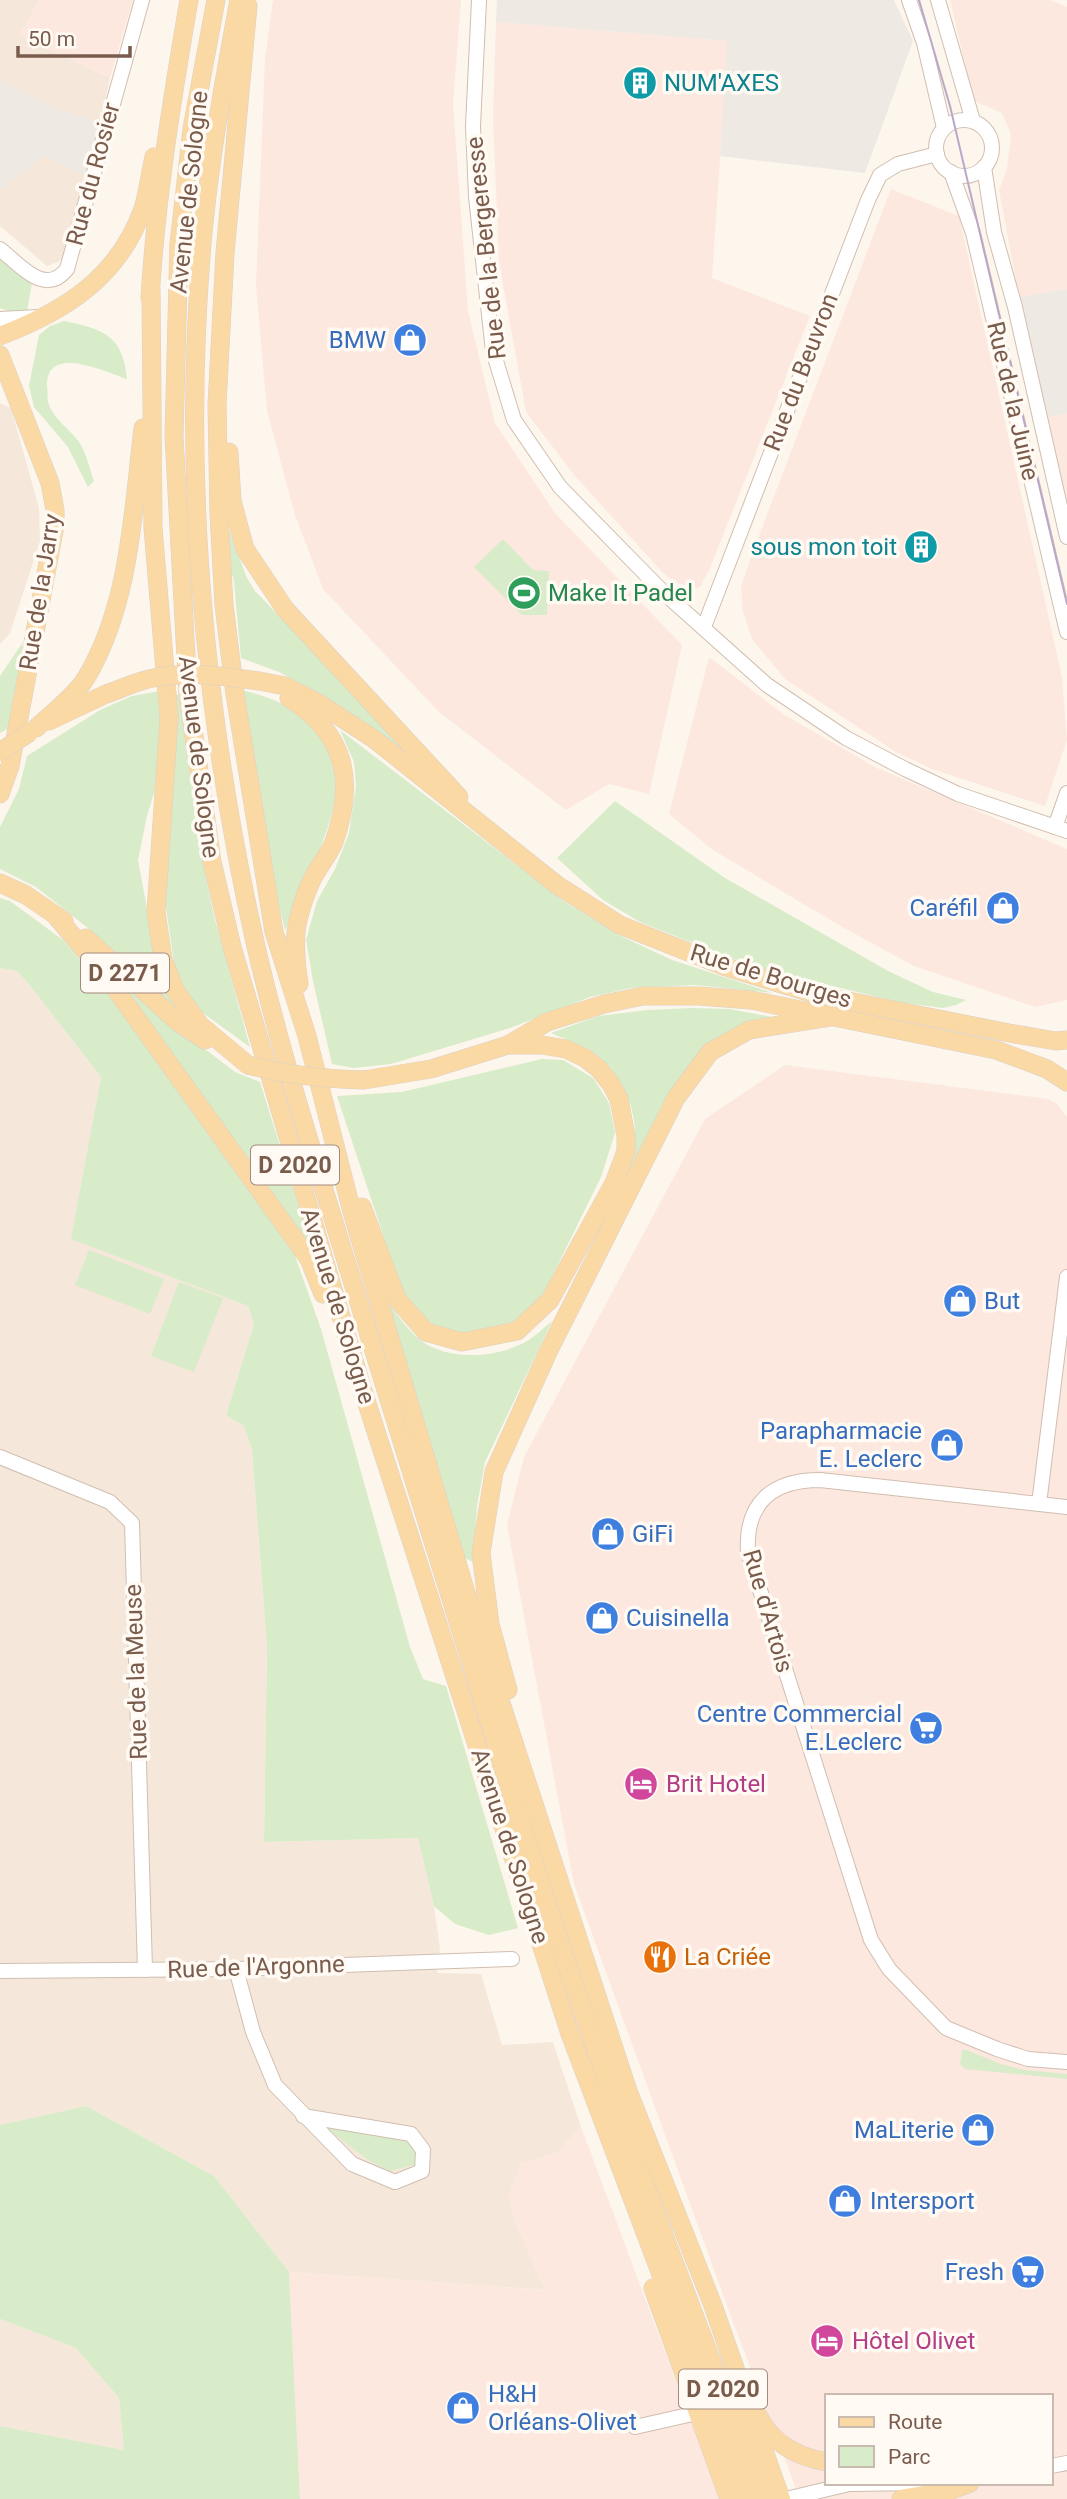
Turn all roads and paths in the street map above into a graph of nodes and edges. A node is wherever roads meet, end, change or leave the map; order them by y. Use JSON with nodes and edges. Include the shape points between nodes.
{"nodes":[{"id":1,"x":142,"y":0,"type":"edge"},
{"id":2,"x":189,"y":0,"type":"edge"},
{"id":3,"x":216,"y":0,"type":"edge"},
{"id":4,"x":239,"y":0,"type":"edge"},
{"id":5,"x":249,"y":0,"type":"edge"},
{"id":6,"x":479,"y":0,"type":"edge"},
{"id":7,"x":909,"y":0,"type":"edge"},
{"id":8,"x":938,"y":0,"type":"edge"},
{"id":9,"x":973,"y":121,"type":"junction"},
{"id":10,"x":944,"y":128,"type":"junction"},
{"id":11,"x":937,"y":154,"type":"junction"},
{"id":12,"x":984,"y":167,"type":"junction"},
{"id":13,"x":951,"y":172,"type":"junction"},
{"id":14,"x":0,"y":249,"type":"edge"},
{"id":15,"x":151,"y":289,"type":"junction"},
{"id":16,"x":47,"y":316,"type":"junction"},
{"id":17,"x":0,"y":319,"type":"edge"},
{"id":18,"x":222,"y":335,"type":"junction"},
{"id":19,"x":0,"y":336,"type":"edge"},
{"id":20,"x":0,"y":355,"type":"edge"},
{"id":21,"x":4,"y":378,"type":"edge"},
{"id":22,"x":1067,"y":537,"type":"edge"},
{"id":23,"x":704,"y":627,"type":"junction"},
{"id":24,"x":1067,"y":632,"type":"edge"},
{"id":25,"x":259,"y":681,"type":"junction"},
{"id":26,"x":33,"y":730,"type":"junction"},
{"id":27,"x":0,"y":752,"type":"edge"},
{"id":28,"x":1067,"y":793,"type":"edge"},
{"id":29,"x":0,"y":794,"type":"edge"},
{"id":30,"x":1061,"y":829,"type":"edge"},
{"id":31,"x":502,"y":843,"type":"junction"},
{"id":32,"x":0,"y":883,"type":"edge"},
{"id":33,"x":55,"y":915,"type":"junction"},
{"id":34,"x":830,"y":1017,"type":"junction"},
{"id":35,"x":307,"y":1036,"type":"junction"},
{"id":36,"x":1067,"y":1040,"type":"edge"},
{"id":37,"x":508,"y":1045,"type":"junction"},
{"id":38,"x":248,"y":1065,"type":"junction"},
{"id":39,"x":1067,"y":1082,"type":"edge"},
{"id":40,"x":330,"y":1122,"type":"junction"},
{"id":41,"x":1067,"y":1277,"type":"edge"},
{"id":42,"x":363,"y":1391,"type":"junction"},
{"id":43,"x":0,"y":1457,"type":"edge"},
{"id":44,"x":1039,"y":1504,"type":"junction"},
{"id":45,"x":1067,"y":1507,"type":"edge"},
{"id":46,"x":560,"y":1881,"type":"junction"},
{"id":47,"x":512,"y":1959,"type":"dead end"},
{"id":48,"x":236,"y":1969,"type":"junction"},
{"id":49,"x":145,"y":1970,"type":"junction"},
{"id":50,"x":0,"y":1972,"type":"edge"},
{"id":51,"x":559,"y":1999,"type":"junction"},
{"id":52,"x":1067,"y":2062,"type":"edge"},
{"id":53,"x":303,"y":2116,"type":"junction"},
{"id":54,"x":674,"y":2284,"type":"junction"},
{"id":55,"x":722,"y":2330,"type":"junction"},
{"id":56,"x":697,"y":2413,"type":"junction"},
{"id":57,"x":635,"y":2427,"type":"dead end"},
{"id":58,"x":825,"y":2462,"type":"edge"},
{"id":59,"x":825,"y":2482,"type":"edge"},
{"id":60,"x":843,"y":2485,"type":"edge"},
{"id":61,"x":965,"y":2485,"type":"edge"},
{"id":62,"x":773,"y":2497,"type":"edge"},
{"id":63,"x":729,"y":2499,"type":"edge"},
{"id":64,"x":901,"y":2499,"type":"edge"}],
"edges":[{"from":1,"to":14,"type":"street","name":"Rue du Rosier","via":[[67,269],[54,280],[39,280]]},
{"from":2,"to":15,"type":"main road","via":[[162,176]]},
{"from":2,"to":16,"type":"main road","via":[[143,209],[116,261],[83,292]]},
{"from":3,"to":42,"type":"main road","name":"Avenue de Sologne","number":"D 2020","via":[[192,129],[179,244],[174,436],[188,694],[212,862],[232,947]]},
{"from":4,"to":54,"type":"main road","name":"Avenue de Sologne","number":"D 2020","via":[[214,140],[202,244],[194,393],[204,624],[234,840],[276,1027],[348,1269]]},
{"from":5,"to":18,"type":"main road","via":[[225,253]]},
{"from":6,"to":23,"type":"street","name":"Rue de la Bergeresse","via":[[473,126],[476,197],[493,351],[514,420],[560,486],[664,593]]},
{"from":7,"to":10,"type":"street"},
{"from":8,"to":9,"type":"street","name":"Rue de la Juine"},
{"from":9,"to":10,"type":"street","via":[[954,121]]},
{"from":9,"to":12,"type":"street","name":"Rue de la Juine","via":[[992,141]]},
{"from":10,"to":11,"type":"street"},
{"from":11,"to":13,"type":"street","name":"Rue de la Juine"},
{"from":11,"to":23,"type":"street","name":"Rue du Beuvron","via":[[898,164],[880,175],[874,187]]},
{"from":12,"to":13,"type":"street","via":[[967,175]]},
{"from":12,"to":22,"type":"street","name":"Rue de la Juine","via":[[994,232]]},
{"from":13,"to":24,"type":"street","name":"Rue de la Juine","via":[[973,233]]},
{"from":15,"to":26,"type":"main road","via":[[135,495],[113,618],[85,681]]},
{"from":15,"to":38,"type":"main road","via":[[153,527],[169,718],[156,912],[163,959],[174,990],[200,1025]]},
{"from":16,"to":17,"type":"street"},
{"from":16,"to":19,"type":"main road"},
{"from":18,"to":31,"type":"main road","via":[[232,501],[245,549],[285,609]]},
{"from":18,"to":35,"type":"main road","via":[[217,405],[224,604],[274,932]]},
{"from":20,"to":21,"type":"main road","name":"Rue de la Jarry"},
{"from":21,"to":29,"type":"main road","name":"Rue de la Jarry","via":[[50,483],[55,525],[18,730]]},
{"from":23,"to":30,"type":"street","name":"Rue de la Bergeresse","via":[[767,685],[846,738],[958,794]]},
{"from":25,"to":26,"type":"main road","bridge":true,"via":[[178,674],[151,678],[106,694]]},
{"from":25,"to":31,"type":"main road","via":[[285,686],[373,739]]},
{"from":25,"to":35,"type":"main road","via":[[292,699],[325,726],[340,752],[346,779],[333,843],[310,883],[298,922],[296,959]]},
{"from":26,"to":27,"type":"main road","bridge":true},
{"from":28,"to":30,"type":"street"},
{"from":31,"to":36,"type":"main road","name":"Rue de Bourges","via":[[620,925],[726,967],[818,995]]},
{"from":32,"to":33,"type":"main road","number":"D 2271"},
{"from":33,"to":38,"type":"main road","number":"D 2271","via":[[178,1021]]},
{"from":33,"to":42,"type":"main road","via":[[104,973],[309,1259]]},
{"from":34,"to":37,"type":"main road","name":"Rue de Bourges","via":[[751,1000],[643,996],[547,1022]]},
{"from":34,"to":39,"type":"main road","name":"Rue de Bourges","via":[[996,1050],[1047,1069]]},
{"from":34,"to":46,"type":"main road","via":[[749,1030],[710,1052],[676,1098],[548,1352],[494,1472],[481,1553],[490,1624]]},
{"from":35,"to":40,"type":"main road"},
{"from":37,"to":38,"type":"main road","number":"D 2271","bridge":true,"via":[[431,1069],[365,1080]]},
{"from":37,"to":40,"type":"main road","via":[[566,1049],[585,1058],[611,1084],[626,1136],[626,1151],[614,1184],[550,1300],[517,1331],[462,1342],[425,1332],[397,1299]]},
{"from":40,"to":46,"type":"main road","via":[[352,1212],[479,1636]]},
{"from":41,"to":44,"type":"street"},
{"from":42,"to":51,"type":"main road","name":"Avenue de Sologne","number":"D 2020"},
{"from":43,"to":49,"type":"street","name":"Rue de la Meuse","via":[[110,1502],[132,1523]]},
{"from":44,"to":45,"type":"street","name":"Rue d'Artois"},
{"from":44,"to":52,"type":"street","name":"Rue d'Artois","via":[[802,1480],[770,1493],[750,1517],[747,1534],[748,1553],[780,1659],[862,1917],[877,1950],[889,1969],[946,2028],[1028,2059]]},
{"from":46,"to":55,"type":"main road","via":[[628,2091]]},
{"from":47,"to":48,"type":"street","name":"Rue de l'Argonne"},
{"from":48,"to":49,"type":"street","name":"Rue de l'Argonne"},
{"from":48,"to":53,"type":"street","via":[[253,2032],[275,2085]]},
{"from":49,"to":50,"type":"street","name":"Rue de l'Argonne"},
{"from":51,"to":54,"type":"main road","name":"Avenue de Sologne","number":"D 2020"},
{"from":51,"to":56,"type":"main road","via":[[572,2067]]},
{"from":53,"to":53,"type":"street","via":[[352,2164],[395,2182],[422,2171],[424,2150],[411,2134]]},
{"from":54,"to":62,"type":"main road","number":"D 2020"},
{"from":55,"to":58,"type":"main road","via":[[761,2421],[775,2439],[791,2451]]},
{"from":55,"to":62,"type":"main road"},
{"from":56,"to":57,"type":"street"},
{"from":56,"to":63,"type":"main road"},
{"from":59,"to":62,"type":"street"},
{"from":60,"to":62,"type":"street"},
{"from":61,"to":64,"type":"main road"}]}
